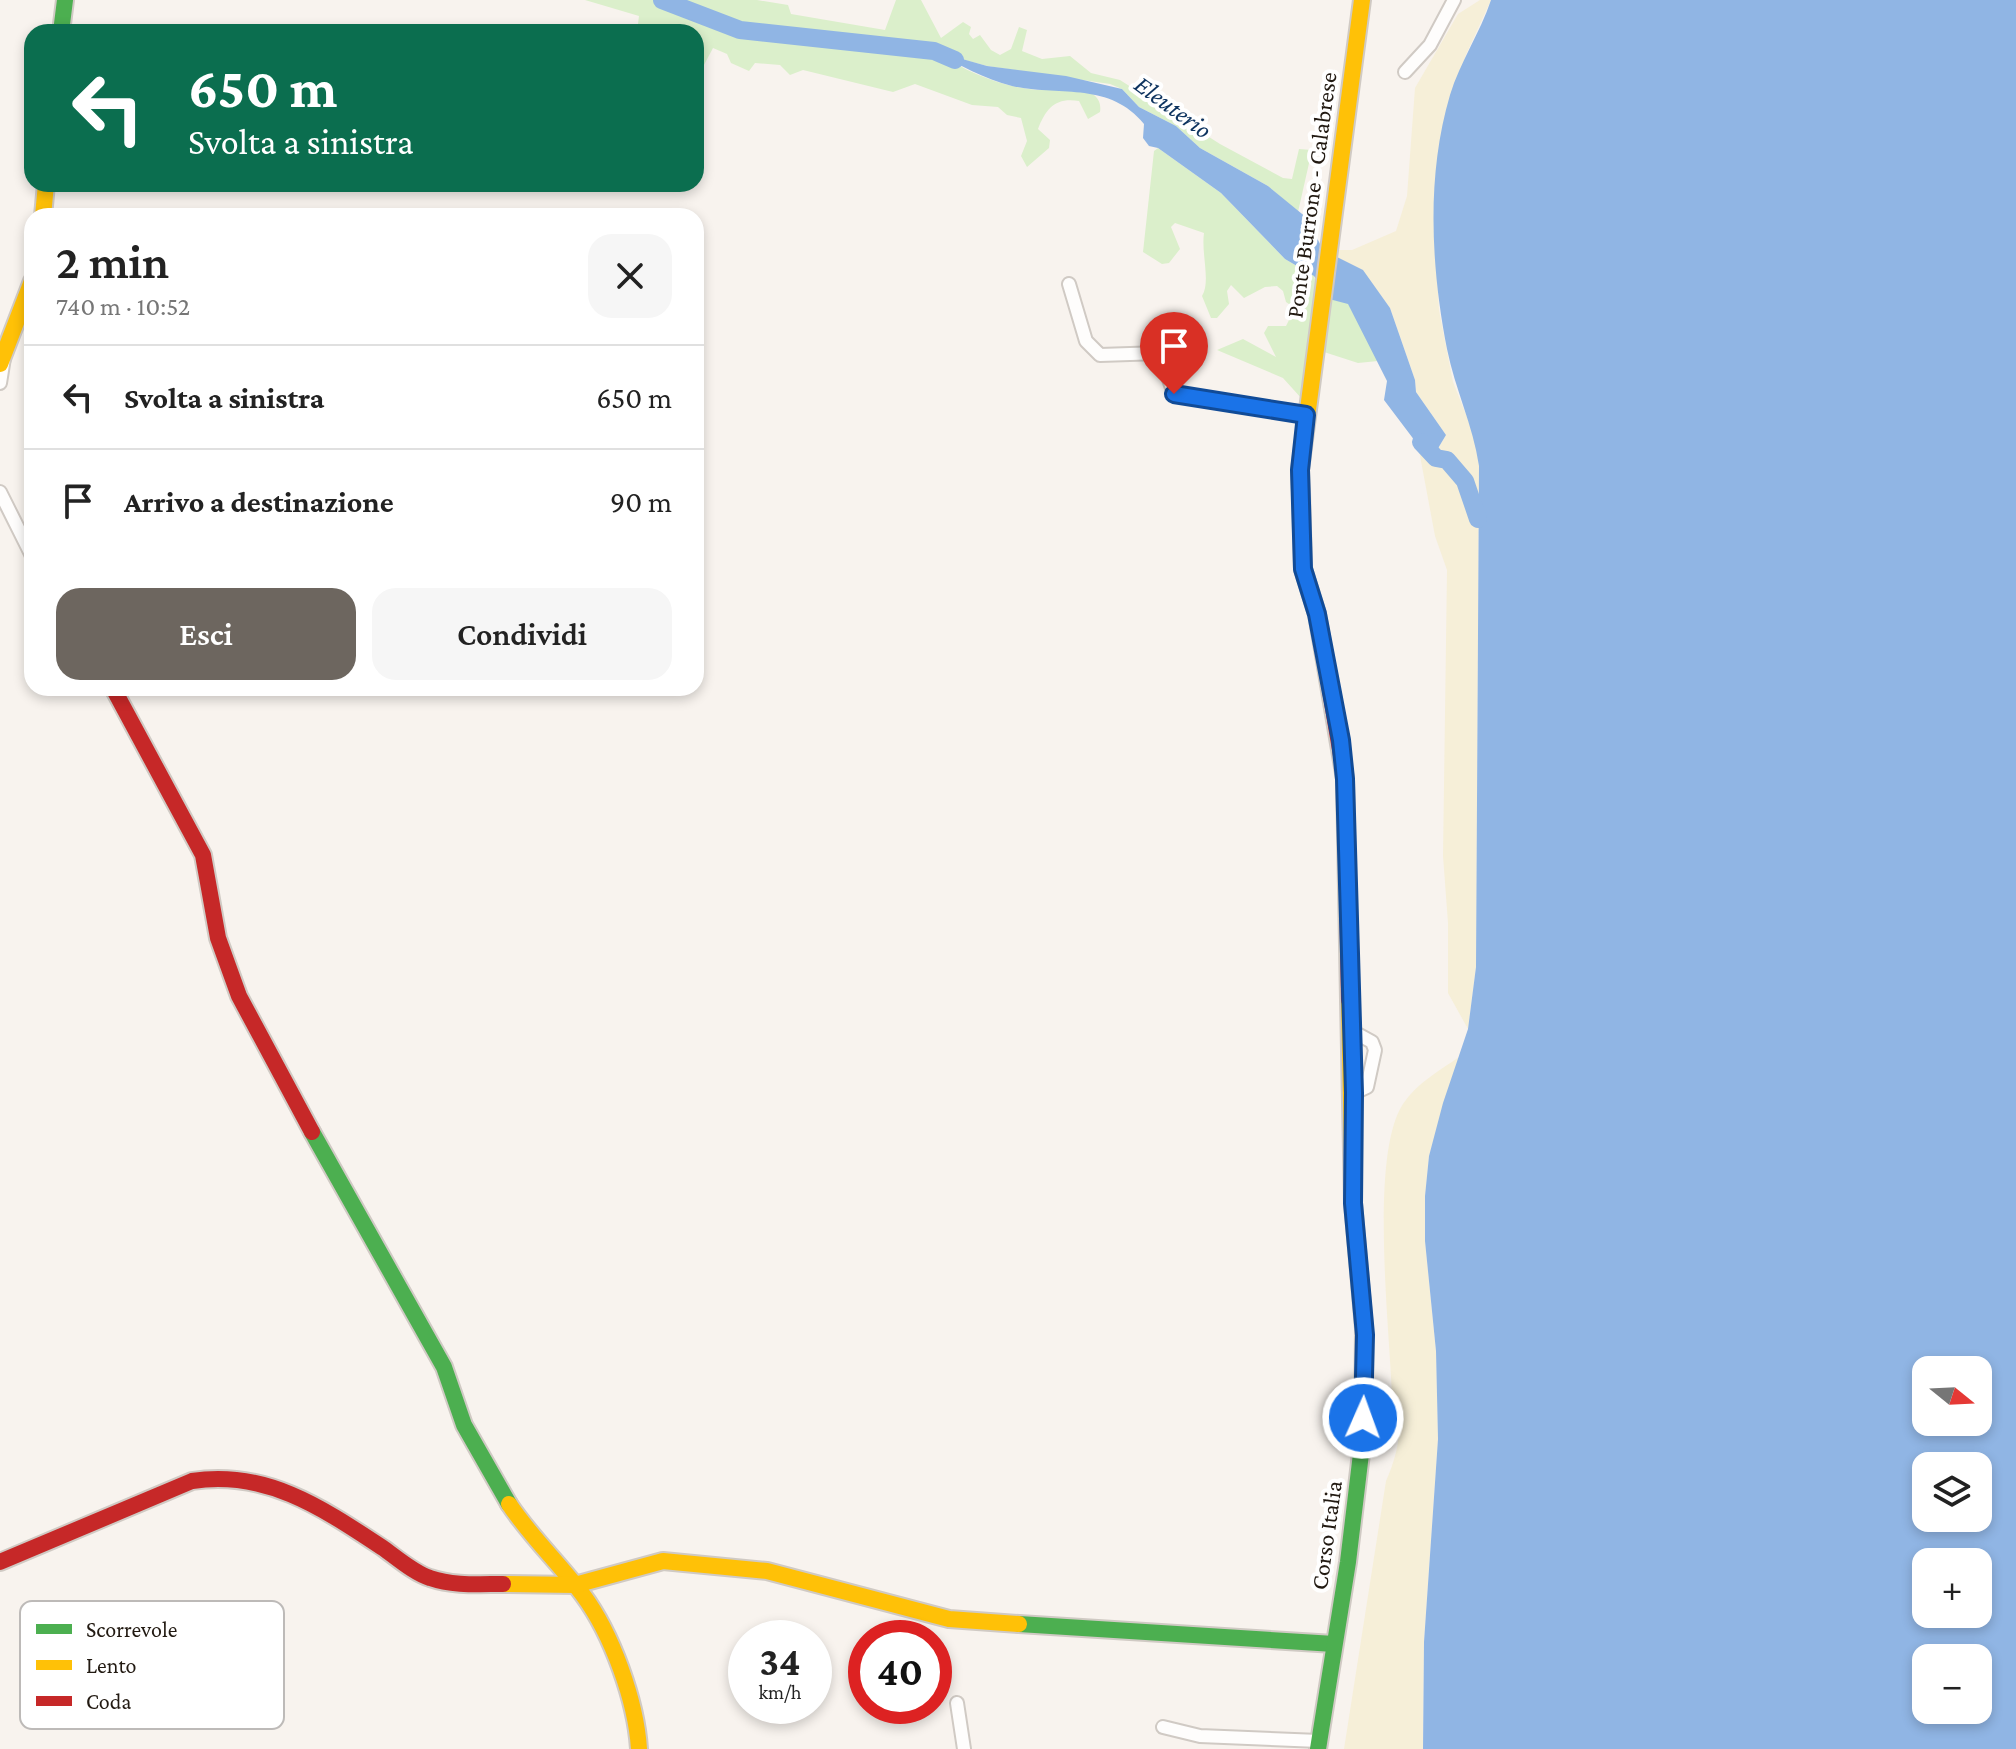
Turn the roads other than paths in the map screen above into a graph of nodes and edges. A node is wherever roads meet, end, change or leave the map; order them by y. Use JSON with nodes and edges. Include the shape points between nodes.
{"nodes":[{"id":1,"x":65,"y":0,"type":"edge"},
{"id":2,"x":1362,"y":0,"type":"edge"},
{"id":3,"x":1454,"y":0,"type":"edge"},
{"id":4,"x":62,"y":24,"type":"edge"},
{"id":5,"x":1405,"y":72,"type":"dead end"},
{"id":6,"x":1069,"y":284,"type":"dead end"},
{"id":7,"x":24,"y":302,"type":"edge"},
{"id":8,"x":2,"y":359,"type":"edge"},
{"id":9,"x":1311,"y":372,"type":"joint"},
{"id":10,"x":0,"y":383,"type":"edge"},
{"id":11,"x":1306,"y":415,"type":"junction"},
{"id":12,"x":0,"y":492,"type":"edge"},
{"id":13,"x":24,"y":540,"type":"edge"},
{"id":14,"x":117,"y":696,"type":"edge"},
{"id":15,"x":0,"y":1562,"type":"edge"},
{"id":16,"x":575,"y":1585,"type":"junction"},
{"id":17,"x":1334,"y":1644,"type":"junction"},
{"id":18,"x":957,"y":1703,"type":"dead end"},
{"id":19,"x":1163,"y":1727,"type":"dead end"},
{"id":20,"x":1318,"y":1745,"type":"edge"},
{"id":21,"x":639,"y":1749,"type":"edge"},
{"id":22,"x":964,"y":1749,"type":"edge"}],
"edges":[{"from":1,"to":4,"type":"street"},
{"from":2,"to":9,"type":"street","name":"Ponte Burrone - Calabrese"},
{"from":3,"to":5,"type":"street","via":[[1430,45]]},
{"from":6,"to":11,"type":"street","via":[[1086,341],[1100,355],[1160,353],[1174,394]]},
{"from":7,"to":8,"type":"street"},
{"from":8,"to":10,"type":"street"},
{"from":9,"to":11,"type":"street","name":"Corso Italia"},
{"from":11,"to":17,"type":"street","name":"Corso Italia","via":[[1300,470],[1303,569],[1341,740],[1353,1203],[1365,1335],[1363,1437]]},
{"from":12,"to":13,"type":"street"},
{"from":14,"to":16,"type":"street","via":[[203,855],[218,938],[271,1060],[444,1367],[464,1425],[493,1479],[532,1538]]},
{"from":15,"to":16,"type":"street","via":[[192,1481],[216,1477],[280,1487],[427,1578],[459,1584]]},
{"from":16,"to":17,"type":"street","via":[[663,1561],[767,1571],[949,1619]]},
{"from":16,"to":21,"type":"street","via":[[600,1622],[618,1664],[637,1714]]},
{"from":17,"to":20,"type":"street","name":"Corso Italia"},
{"from":18,"to":22,"type":"street"},
{"from":19,"to":20,"type":"street","via":[[1200,1736]]}]}
